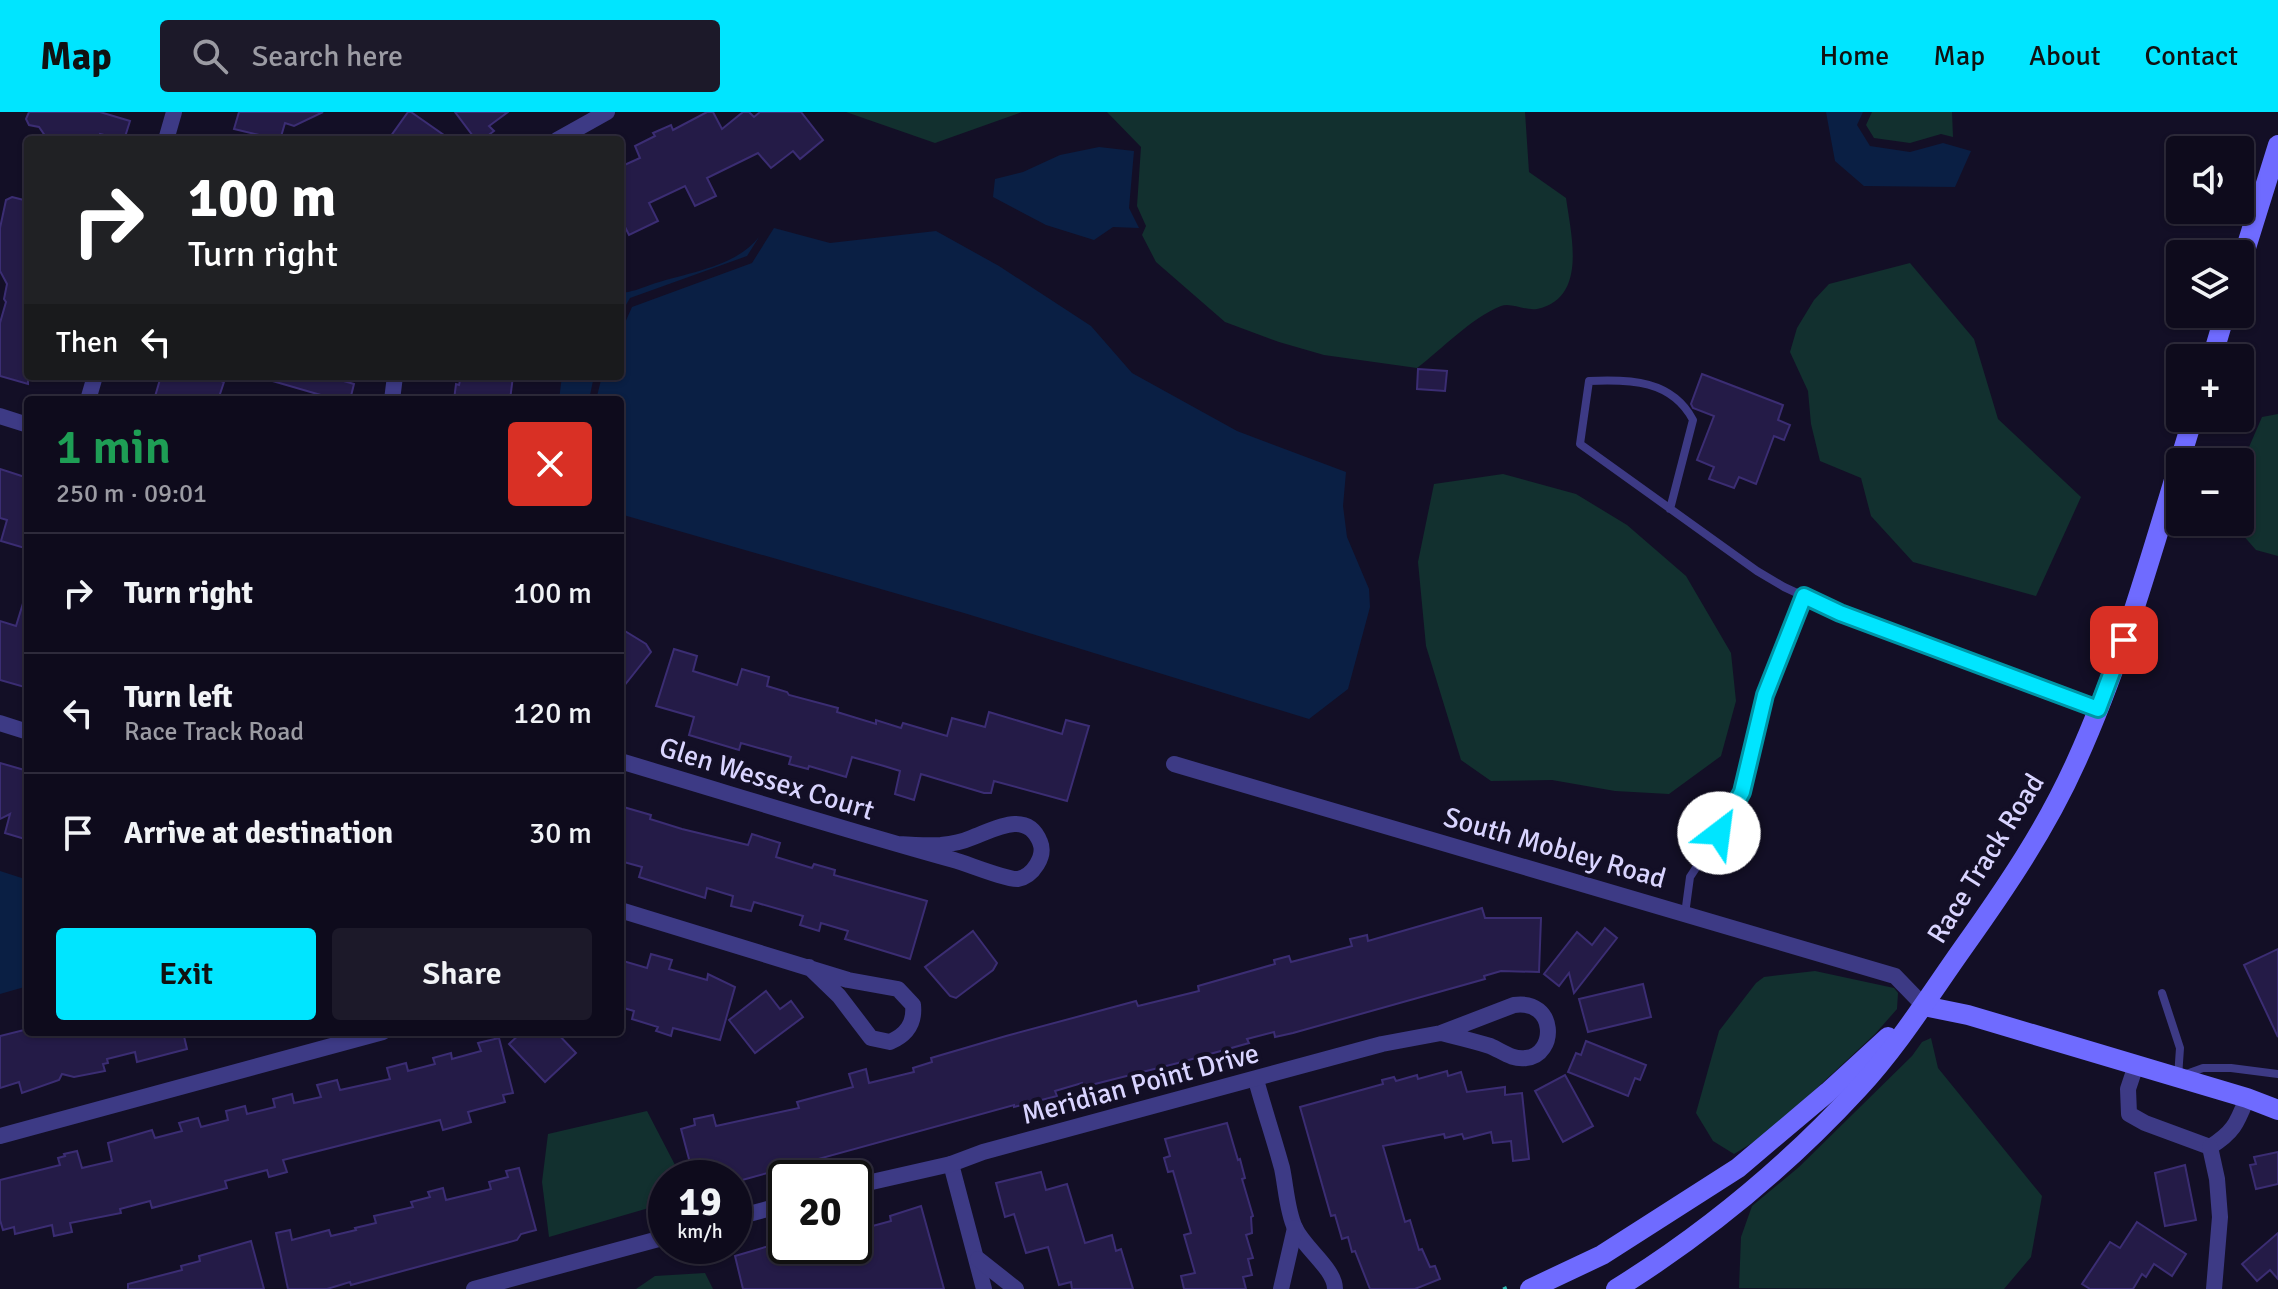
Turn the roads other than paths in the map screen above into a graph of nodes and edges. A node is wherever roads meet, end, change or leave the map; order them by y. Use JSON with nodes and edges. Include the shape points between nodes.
{"nodes":[{"id":1,"x":174,"y":112,"type":"edge"},
{"id":2,"x":607,"y":112,"type":"edge"},
{"id":3,"x":167,"y":136,"type":"edge"},
{"id":4,"x":564,"y":136,"type":"edge"},
{"id":5,"x":2278,"y":145,"type":"edge"},
{"id":6,"x":2248,"y":240,"type":"edge"},
{"id":7,"x":0,"y":416,"type":"edge"},
{"id":8,"x":24,"y":424,"type":"edge"},
{"id":9,"x":2189,"y":432,"type":"edge"},
{"id":10,"x":1670,"y":509,"type":"junction"},
{"id":11,"x":1804,"y":596,"type":"junction"},
{"id":12,"x":2098,"y":709,"type":"junction"},
{"id":13,"x":0,"y":723,"type":"edge"},
{"id":14,"x":24,"y":731,"type":"edge"},
{"id":15,"x":624,"y":762,"type":"edge"},
{"id":16,"x":1174,"y":764,"type":"dead end"},
{"id":17,"x":898,"y":844,"type":"junction"},
{"id":18,"x":624,"y":911,"type":"edge"},
{"id":19,"x":1685,"y":914,"type":"junction"},
{"id":20,"x":809,"y":967,"type":"junction"},
{"id":21,"x":2162,"y":993,"type":"dead end"},
{"id":22,"x":1924,"y":1006,"type":"junction"},
{"id":23,"x":1441,"y":1033,"type":"junction"},
{"id":24,"x":368,"y":1036,"type":"edge"},
{"id":25,"x":2136,"y":1065,"type":"junction"},
{"id":26,"x":2278,"y":1074,"type":"edge"},
{"id":27,"x":2178,"y":1077,"type":"junction"},
{"id":28,"x":1256,"y":1080,"type":"junction"},
{"id":29,"x":2247,"y":1098,"type":"junction"},
{"id":30,"x":2278,"y":1110,"type":"edge"},
{"id":31,"x":0,"y":1136,"type":"edge"},
{"id":32,"x":2210,"y":1147,"type":"junction"},
{"id":33,"x":951,"y":1164,"type":"junction"},
{"id":34,"x":872,"y":1182,"type":"edge"},
{"id":35,"x":1295,"y":1228,"type":"junction"},
{"id":36,"x":648,"y":1242,"type":"edge"},
{"id":37,"x":978,"y":1259,"type":"junction"},
{"id":38,"x":474,"y":1289,"type":"edge"},
{"id":39,"x":984,"y":1289,"type":"edge"},
{"id":40,"x":1016,"y":1289,"type":"edge"},
{"id":41,"x":1281,"y":1289,"type":"edge"},
{"id":42,"x":1335,"y":1289,"type":"edge"},
{"id":43,"x":1530,"y":1289,"type":"edge"},
{"id":44,"x":1616,"y":1289,"type":"edge"},
{"id":45,"x":2214,"y":1289,"type":"edge"}],
"edges":[{"from":1,"to":3,"type":"street"},
{"from":2,"to":4,"type":"street"},
{"from":5,"to":6,"type":"main road"},
{"from":7,"to":8,"type":"street"},
{"from":9,"to":12,"type":"main road","name":"Race Track Road"},
{"from":10,"to":10,"type":"lane","via":[[1580,444],[1589,381],[1648,382],[1687,409],[1693,420]]},
{"from":10,"to":11,"type":"lane","via":[[1757,571]]},
{"from":11,"to":12,"type":"lane"},
{"from":11,"to":19,"type":"lane","via":[[1765,695],[1742,792],[1690,877]]},
{"from":12,"to":22,"type":"main road","name":"Race Track Road","via":[[2075,764],[2013,878]]},
{"from":13,"to":14,"type":"street"},
{"from":15,"to":17,"type":"street","name":"Glen Wessex Court"},
{"from":16,"to":19,"type":"street","name":"South Mobley Road"},
{"from":17,"to":17,"type":"street","name":"Glen Wessex Court","via":[[1016,879],[1035,869],[1041,843],[1033,831],[1008,823],[941,845]]},
{"from":18,"to":20,"type":"street"},
{"from":19,"to":22,"type":"street","name":"South Mobley Road","via":[[1895,976]]},
{"from":20,"to":20,"type":"street","via":[[871,1038],[890,1042],[912,1023],[913,1005],[898,989]]},
{"from":21,"to":27,"type":"lane","via":[[2180,1048]]},
{"from":22,"to":25,"type":"main road"},
{"from":22,"to":43,"type":"main road","name":"Race Track Road","via":[[1738,1168],[1602,1255]]},
{"from":22,"to":44,"type":"main road","name":"Race Track Road","via":[[1858,1088],[1773,1175],[1662,1261]]},
{"from":23,"to":23,"type":"street","name":"Meridian Point Drive","via":[[1524,1004],[1536,1007],[1548,1026],[1543,1048],[1528,1058]]},
{"from":23,"to":28,"type":"street","name":"Meridian Point Drive"},
{"from":24,"to":31,"type":"street"},
{"from":25,"to":27,"type":"main road"},
{"from":25,"to":32,"type":"street","via":[[2128,1089],[2129,1114]]},
{"from":26,"to":27,"type":"lane","via":[[2203,1068]]},
{"from":27,"to":29,"type":"main road"},
{"from":28,"to":33,"type":"street","name":"Meridian Point Drive"},
{"from":28,"to":35,"type":"street"},
{"from":29,"to":30,"type":"main road"},
{"from":29,"to":32,"type":"street","via":[[2237,1124]]},
{"from":32,"to":45,"type":"street","via":[[2220,1217]]},
{"from":33,"to":34,"type":"street","name":"Meridian Point Drive"},
{"from":33,"to":37,"type":"street"},
{"from":35,"to":41,"type":"street"},
{"from":35,"to":42,"type":"street"},
{"from":36,"to":38,"type":"street"},
{"from":37,"to":39,"type":"street"},
{"from":37,"to":40,"type":"street"}]}
